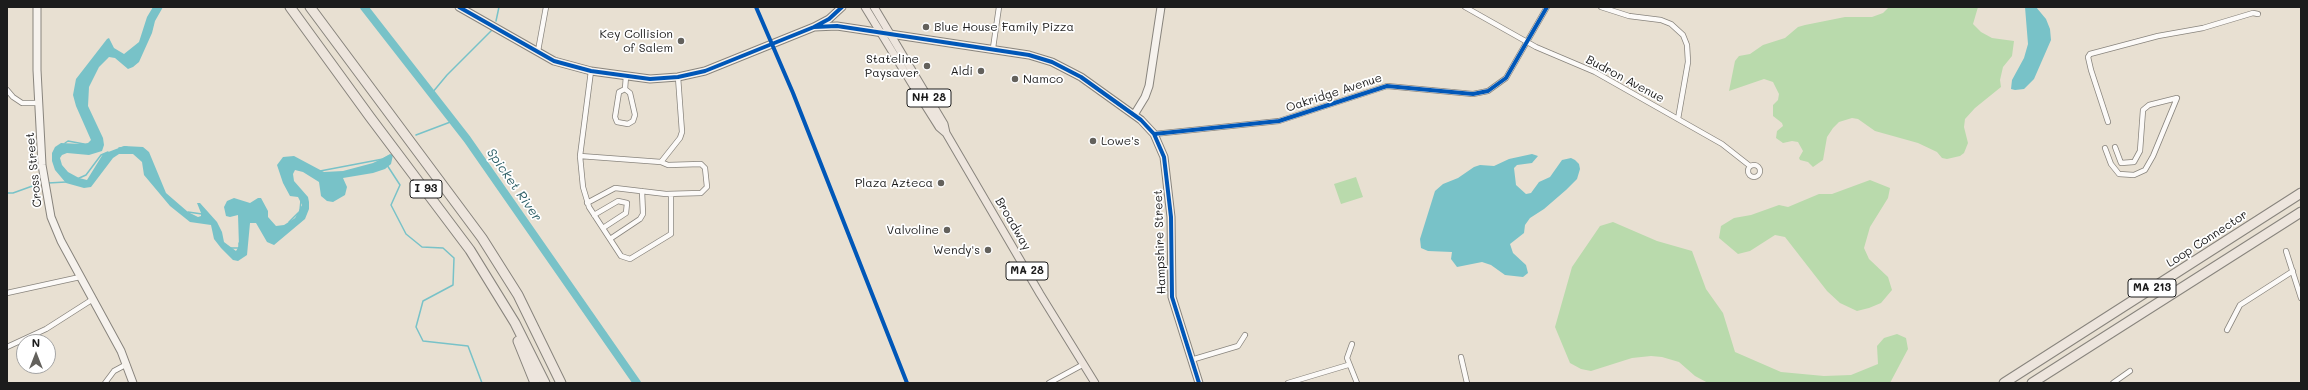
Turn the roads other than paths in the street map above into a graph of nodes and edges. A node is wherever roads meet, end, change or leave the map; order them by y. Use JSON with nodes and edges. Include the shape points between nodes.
{"nodes":[{"id":1,"x":37,"y":7,"type":"edge"},
{"id":2,"x":290,"y":7,"type":"edge"},
{"id":3,"x":310,"y":7,"type":"edge"},
{"id":4,"x":460,"y":7,"type":"edge"},
{"id":5,"x":546,"y":7,"type":"edge"},
{"id":6,"x":865,"y":7,"type":"edge"},
{"id":7,"x":874,"y":7,"type":"edge"},
{"id":8,"x":999,"y":7,"type":"edge"},
{"id":9,"x":1161,"y":7,"type":"edge"},
{"id":10,"x":1465,"y":7,"type":"edge"},
{"id":11,"x":1547,"y":7,"type":"edge"},
{"id":12,"x":1601,"y":7,"type":"edge"},
{"id":13,"x":840,"y":9,"type":"edge"},
{"id":14,"x":2258,"y":14,"type":"dead end"},
{"id":15,"x":814,"y":27,"type":"junction"},
{"id":16,"x":844,"y":27,"type":"junction"},
{"id":17,"x":885,"y":34,"type":"junction"},
{"id":18,"x":1527,"y":43,"type":"junction"},
{"id":19,"x":993,"y":48,"type":"junction"},
{"id":20,"x":538,"y":51,"type":"junction"},
{"id":21,"x":591,"y":71,"type":"junction"},
{"id":22,"x":626,"y":76,"type":"junction"},
{"id":23,"x":678,"y":77,"type":"junction"},
{"id":24,"x":625,"y":88,"type":"junction"},
{"id":25,"x":7,"y":90,"type":"edge"},
{"id":26,"x":38,"y":103,"type":"junction"},
{"id":27,"x":1134,"y":115,"type":"junction"},
{"id":28,"x":1678,"y":119,"type":"junction"},
{"id":29,"x":2108,"y":122,"type":"dead end"},
{"id":30,"x":1154,"y":134,"type":"junction"},
{"id":31,"x":2114,"y":147,"type":"dead end"},
{"id":32,"x":2105,"y":148,"type":"dead end"},
{"id":33,"x":580,"y":156,"type":"junction"},
{"id":34,"x":962,"y":159,"type":"joint"},
{"id":35,"x":661,"y":162,"type":"junction"},
{"id":36,"x":1750,"y":166,"type":"dead end"},
{"id":37,"x":642,"y":191,"type":"junction"},
{"id":38,"x":2301,"y":193,"type":"edge"},
{"id":39,"x":671,"y":194,"type":"junction"},
{"id":40,"x":587,"y":203,"type":"junction"},
{"id":41,"x":2301,"y":212,"type":"edge"},
{"id":42,"x":594,"y":215,"type":"junction"},
{"id":43,"x":603,"y":228,"type":"junction"},
{"id":44,"x":610,"y":239,"type":"junction"},
{"id":45,"x":2286,"y":251,"type":"dead end"},
{"id":46,"x":2293,"y":271,"type":"junction"},
{"id":47,"x":80,"y":277,"type":"junction"},
{"id":48,"x":7,"y":293,"type":"edge"},
{"id":49,"x":518,"y":295,"type":"junction"},
{"id":50,"x":500,"y":297,"type":"junction"},
{"id":51,"x":2301,"y":298,"type":"edge"},
{"id":52,"x":93,"y":299,"type":"junction"},
{"id":53,"x":2227,"y":330,"type":"dead end"},
{"id":54,"x":1245,"y":335,"type":"dead end"},
{"id":55,"x":1352,"y":344,"type":"dead end"},
{"id":56,"x":7,"y":347,"type":"edge"},
{"id":57,"x":1461,"y":357,"type":"dead end"},
{"id":58,"x":1191,"y":360,"type":"junction"},
{"id":59,"x":127,"y":364,"type":"junction"},
{"id":60,"x":1084,"y":364,"type":"junction"},
{"id":61,"x":1348,"y":365,"type":"junction"},
{"id":62,"x":2130,"y":371,"type":"dead end"},
{"id":63,"x":105,"y":383,"type":"edge"},
{"id":64,"x":133,"y":383,"type":"edge"},
{"id":65,"x":535,"y":383,"type":"edge"},
{"id":66,"x":544,"y":383,"type":"edge"},
{"id":67,"x":561,"y":383,"type":"edge"},
{"id":68,"x":568,"y":383,"type":"edge"},
{"id":69,"x":1049,"y":383,"type":"edge"},
{"id":70,"x":1095,"y":383,"type":"edge"},
{"id":71,"x":1199,"y":383,"type":"edge"},
{"id":72,"x":1288,"y":383,"type":"edge"},
{"id":73,"x":1357,"y":383,"type":"edge"},
{"id":74,"x":1467,"y":383,"type":"edge"},
{"id":75,"x":2004,"y":383,"type":"edge"},
{"id":76,"x":2032,"y":383,"type":"edge"},
{"id":77,"x":2113,"y":383,"type":"edge"}],
"edges":[{"from":1,"to":26,"type":"street","name":"Cross Street"},
{"from":2,"to":50,"type":"highway","number":"I 93","via":[[443,212]]},
{"from":3,"to":49,"type":"highway","number":"I 93","via":[[482,238]]},
{"from":4,"to":20,"type":"street"},
{"from":5,"to":20,"type":"street"},
{"from":6,"to":17,"type":"main road","number":"NH 28"},
{"from":7,"to":17,"type":"main road","number":"NH 28"},
{"from":8,"to":19,"type":"street"},
{"from":9,"to":27,"type":"street","via":[[1149,86]]},
{"from":10,"to":18,"type":"street","name":"Budron Avenue"},
{"from":11,"to":18,"type":"street","name":"Oakridge Avenue"},
{"from":12,"to":28,"type":"street","via":[[1629,16],[1661,20],[1671,24],[1683,35],[1687,45],[1688,62]]},
{"from":13,"to":15,"type":"street"},
{"from":13,"to":16,"type":"street","via":[[838,21]]},
{"from":14,"to":29,"type":"street","via":[[2253,13],[2203,28],[2158,36],[2090,54],[2088,57],[2091,70]]},
{"from":15,"to":16,"type":"street","name":"Hampshire Street"},
{"from":15,"to":23,"type":"street","via":[[705,71]]},
{"from":16,"to":17,"type":"street","name":"Hampshire Street"},
{"from":17,"to":19,"type":"street","name":"Hampshire Street"},
{"from":17,"to":34,"type":"main road","number":"NH 28","via":[[930,98],[946,133]]},
{"from":18,"to":28,"type":"street","name":"Budron Avenue","via":[[1595,72]]},
{"from":18,"to":30,"type":"street","name":"Oakridge Avenue","via":[[1506,78],[1498,86],[1483,93],[1387,86],[1274,122]]},
{"from":19,"to":27,"type":"street","name":"Hampshire Street","via":[[1029,55],[1067,69]]},
{"from":20,"to":21,"type":"street","via":[[562,63]]},
{"from":21,"to":22,"type":"street"},
{"from":21,"to":33,"type":"street"},
{"from":22,"to":23,"type":"street","via":[[650,79]]},
{"from":22,"to":24,"type":"street"},
{"from":23,"to":35,"type":"street","via":[[682,132]]},
{"from":24,"to":24,"type":"street","via":[[619,92],[615,117],[619,123],[628,124],[633,121],[634,115],[630,93]]},
{"from":25,"to":26,"type":"street","via":[[22,103]]},
{"from":26,"to":47,"type":"street","name":"Cross Street","via":[[42,165],[49,209],[61,241]]},
{"from":27,"to":30,"type":"street","name":"Hampshire Street"},
{"from":28,"to":36,"type":"street","name":"Budron Avenue","via":[[1722,144]]},
{"from":30,"to":58,"type":"street","name":"Hampshire Street","via":[[1164,157],[1167,180],[1171,217],[1172,297]]},
{"from":31,"to":32,"type":"street","via":[[2121,163],[2134,162],[2140,151],[2143,110],[2149,105],[2177,98],[2145,170],[2134,175],[2119,174],[2111,164]]},
{"from":33,"to":35,"type":"street"},
{"from":33,"to":40,"type":"street"},
{"from":34,"to":60,"type":"main road","name":"Broadway","number":"MA 28"},
{"from":35,"to":39,"type":"street","via":[[668,165],[701,164],[705,168],[707,187],[701,193]]},
{"from":37,"to":39,"type":"street"},
{"from":37,"to":40,"type":"street","via":[[615,188]]},
{"from":37,"to":44,"type":"street","via":[[643,214],[640,219]]},
{"from":38,"to":75,"type":"highway","name":"Loop Connector","number":"MA 213"},
{"from":39,"to":44,"type":"street","via":[[671,234],[630,259],[621,256]]},
{"from":40,"to":42,"type":"street"},
{"from":41,"to":76,"type":"highway","number":"MA 213"},
{"from":42,"to":43,"type":"street"},
{"from":42,"to":43,"type":"street","via":[[618,202],[627,203],[626,213]]},
{"from":43,"to":44,"type":"street"},
{"from":45,"to":46,"type":"street"},
{"from":46,"to":51,"type":"street"},
{"from":46,"to":53,"type":"street","via":[[2240,305]]},
{"from":47,"to":48,"type":"street"},
{"from":47,"to":52,"type":"street","name":"Cross Street"},
{"from":49,"to":67,"type":"highway","number":"I 93"},
{"from":49,"to":68,"type":"highway"},
{"from":50,"to":65,"type":"highway"},
{"from":50,"to":66,"type":"highway","number":"I 93"},
{"from":52,"to":56,"type":"street","via":[[46,329]]},
{"from":52,"to":59,"type":"street","name":"Cross Street"},
{"from":54,"to":58,"type":"street","via":[[1238,346]]},
{"from":55,"to":61,"type":"street","via":[[1347,358]]},
{"from":57,"to":74,"type":"street"},
{"from":58,"to":71,"type":"street","name":"Hampshire Street"},
{"from":59,"to":63,"type":"street","via":[[114,371]]},
{"from":59,"to":64,"type":"street","name":"Cross Street"},
{"from":60,"to":69,"type":"street"},
{"from":60,"to":70,"type":"main road","name":"Broadway","number":"MA 28"},
{"from":61,"to":72,"type":"street"},
{"from":61,"to":73,"type":"street"},
{"from":62,"to":77,"type":"street"}]}
